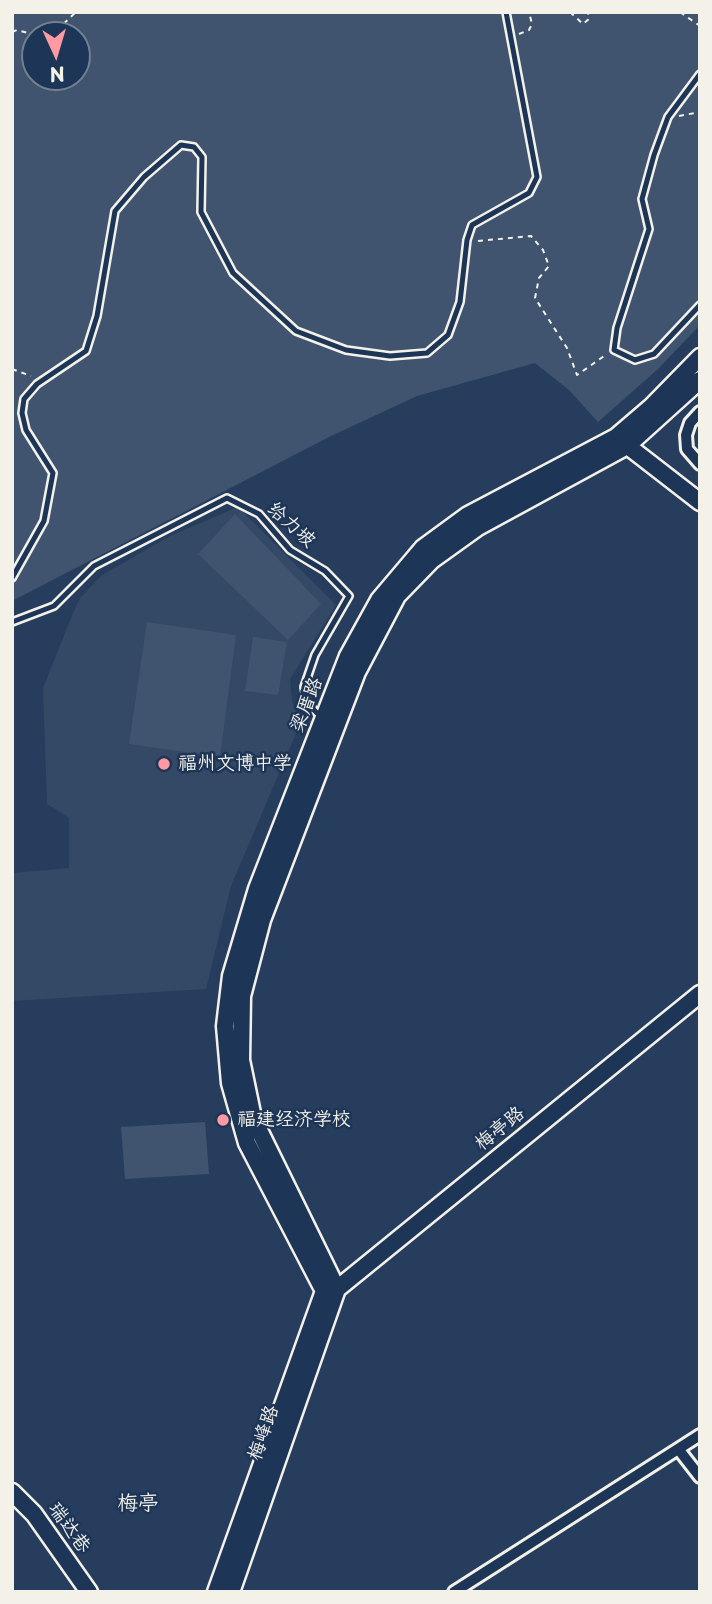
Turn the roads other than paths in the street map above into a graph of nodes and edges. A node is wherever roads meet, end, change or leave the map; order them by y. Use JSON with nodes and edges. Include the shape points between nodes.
{"nodes":[{"id":1,"x":506,"y":12,"type":"edge"},
{"id":2,"x":700,"y":74,"type":"edge"},
{"id":3,"x":700,"y":305,"type":"edge"},
{"id":4,"x":700,"y":357,"type":"edge"},
{"id":5,"x":700,"y":380,"type":"edge"},
{"id":6,"x":700,"y":412,"type":"edge"},
{"id":7,"x":622,"y":441,"type":"junction"},
{"id":8,"x":700,"y":464,"type":"edge"},
{"id":9,"x":700,"y":502,"type":"edge"},
{"id":10,"x":12,"y":578,"type":"edge"},
{"id":11,"x":12,"y":622,"type":"edge"},
{"id":12,"x":324,"y":720,"type":"junction"},
{"id":13,"x":700,"y":993,"type":"edge"},
{"id":14,"x":331,"y":1290,"type":"junction"},
{"id":15,"x":700,"y":1435,"type":"edge"},
{"id":16,"x":679,"y":1450,"type":"junction"},
{"id":17,"x":700,"y":1476,"type":"edge"},
{"id":18,"x":12,"y":1492,"type":"edge"},
{"id":19,"x":89,"y":1592,"type":"edge"},
{"id":20,"x":216,"y":1592,"type":"edge"},
{"id":21,"x":231,"y":1592,"type":"edge"},
{"id":22,"x":454,"y":1592,"type":"edge"}],
"edges":[{"from":1,"to":10,"type":"lane","via":[[537,177],[529,193],[472,225],[460,302],[448,335],[427,353],[390,356],[346,350],[296,331],[233,273],[201,212],[202,157],[194,147],[181,145],[144,177],[115,211],[97,316],[86,351],[37,384],[24,399],[26,430],[53,473],[44,521]]},
{"from":2,"to":3,"type":"lane","via":[[668,117],[653,155],[642,199],[649,229],[614,350],[635,360],[654,354]]},
{"from":4,"to":7,"type":"main road","name":"梁厝路"},
{"from":5,"to":7,"type":"main road","name":"梁厝路"},
{"from":6,"to":8,"type":"street","via":[[686,435],[687,449]]},
{"from":7,"to":9,"type":"main road"},
{"from":7,"to":12,"type":"main road","name":"梁厝路","via":[[468,515],[423,548],[361,628]]},
{"from":7,"to":14,"type":"main road","name":"梁厝路","via":[[478,527],[432,560],[397,596],[356,672],[262,920],[240,1010],[248,1101]]},
{"from":11,"to":12,"type":"lane","name":"给力坡","via":[[54,606],[94,566],[227,498],[259,514],[290,550],[325,571],[349,596],[315,655],[304,687],[307,703]]},
{"from":12,"to":14,"type":"main road","name":"梁厝路","via":[[253,899],[227,992],[225,1026],[230,1083],[247,1143]]},
{"from":13,"to":14,"type":"main road","name":"梅亭路"},
{"from":14,"to":20,"type":"main road","name":"梅峰路"},
{"from":14,"to":21,"type":"main road","name":"梅峰路"},
{"from":15,"to":16,"type":"street"},
{"from":16,"to":17,"type":"street"},
{"from":16,"to":22,"type":"street"},
{"from":18,"to":19,"type":"main road","name":"瑞达巷","via":[[34,1514]]}]}
